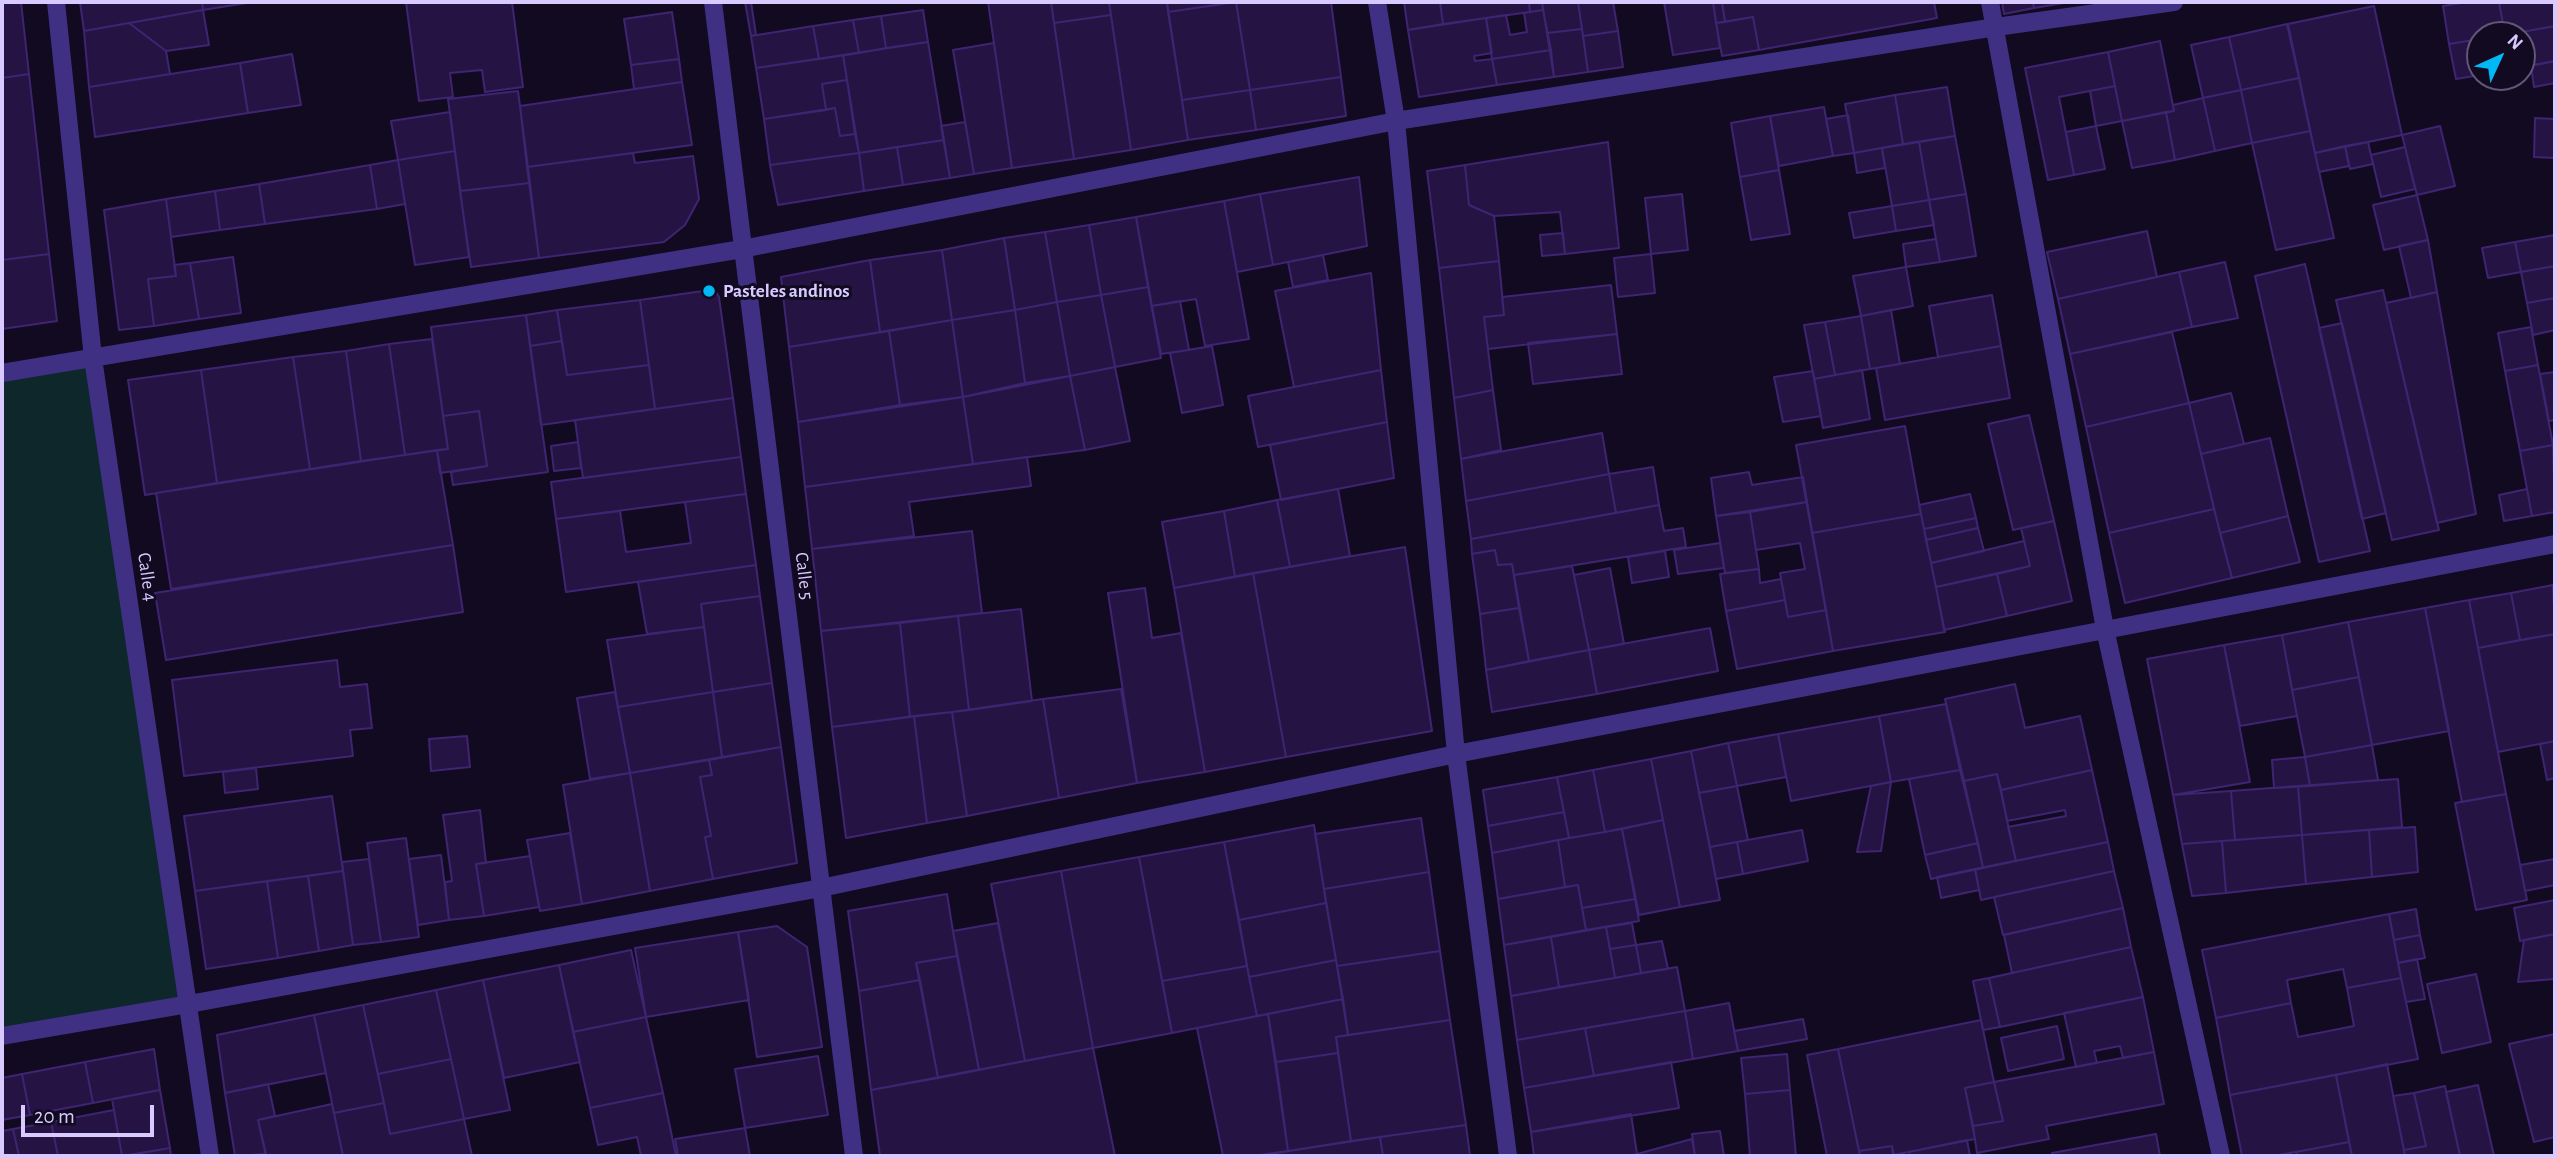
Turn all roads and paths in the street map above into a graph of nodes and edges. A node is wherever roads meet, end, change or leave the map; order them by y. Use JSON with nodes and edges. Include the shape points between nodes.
{"nodes":[{"id":1,"x":56,"y":2,"type":"edge"},
{"id":2,"x":713,"y":2,"type":"edge"},
{"id":3,"x":1377,"y":2,"type":"edge"},
{"id":4,"x":1990,"y":2,"type":"edge"},
{"id":5,"x":2174,"y":2,"type":"edge"},
{"id":6,"x":1996,"y":27,"type":"junction"},
{"id":7,"x":1396,"y":121,"type":"junction"},
{"id":8,"x":742,"y":249,"type":"junction"},
{"id":9,"x":93,"y":358,"type":"junction"},
{"id":10,"x":2,"y":373,"type":"edge"},
{"id":11,"x":2555,"y":544,"type":"edge"},
{"id":12,"x":2105,"y":629,"type":"junction"},
{"id":13,"x":1455,"y":754,"type":"junction"},
{"id":14,"x":821,"y":888,"type":"junction"},
{"id":15,"x":189,"y":1004,"type":"junction"},
{"id":16,"x":2,"y":1036,"type":"edge"},
{"id":17,"x":210,"y":1156,"type":"edge"},
{"id":18,"x":854,"y":1156,"type":"edge"},
{"id":19,"x":1508,"y":1156,"type":"edge"},
{"id":20,"x":2221,"y":1156,"type":"edge"}],
"edges":[{"from":1,"to":9,"type":"street","name":"Calle 4"},
{"from":2,"to":8,"type":"street","name":"Calle 5"},
{"from":3,"to":7,"type":"street"},
{"from":4,"to":6,"type":"street"},
{"from":5,"to":6,"type":"street"},
{"from":6,"to":7,"type":"street"},
{"from":6,"to":12,"type":"street"},
{"from":7,"to":8,"type":"street"},
{"from":7,"to":13,"type":"street"},
{"from":8,"to":9,"type":"street"},
{"from":8,"to":14,"type":"street","name":"Calle 5"},
{"from":9,"to":10,"type":"street"},
{"from":9,"to":15,"type":"street","name":"Calle 4"},
{"from":11,"to":12,"type":"street"},
{"from":12,"to":13,"type":"street"},
{"from":12,"to":20,"type":"street"},
{"from":13,"to":14,"type":"street"},
{"from":13,"to":19,"type":"street"},
{"from":14,"to":15,"type":"street"},
{"from":14,"to":18,"type":"street","name":"Calle 5"},
{"from":15,"to":16,"type":"street"},
{"from":15,"to":17,"type":"street","name":"Calle 4"}]}
